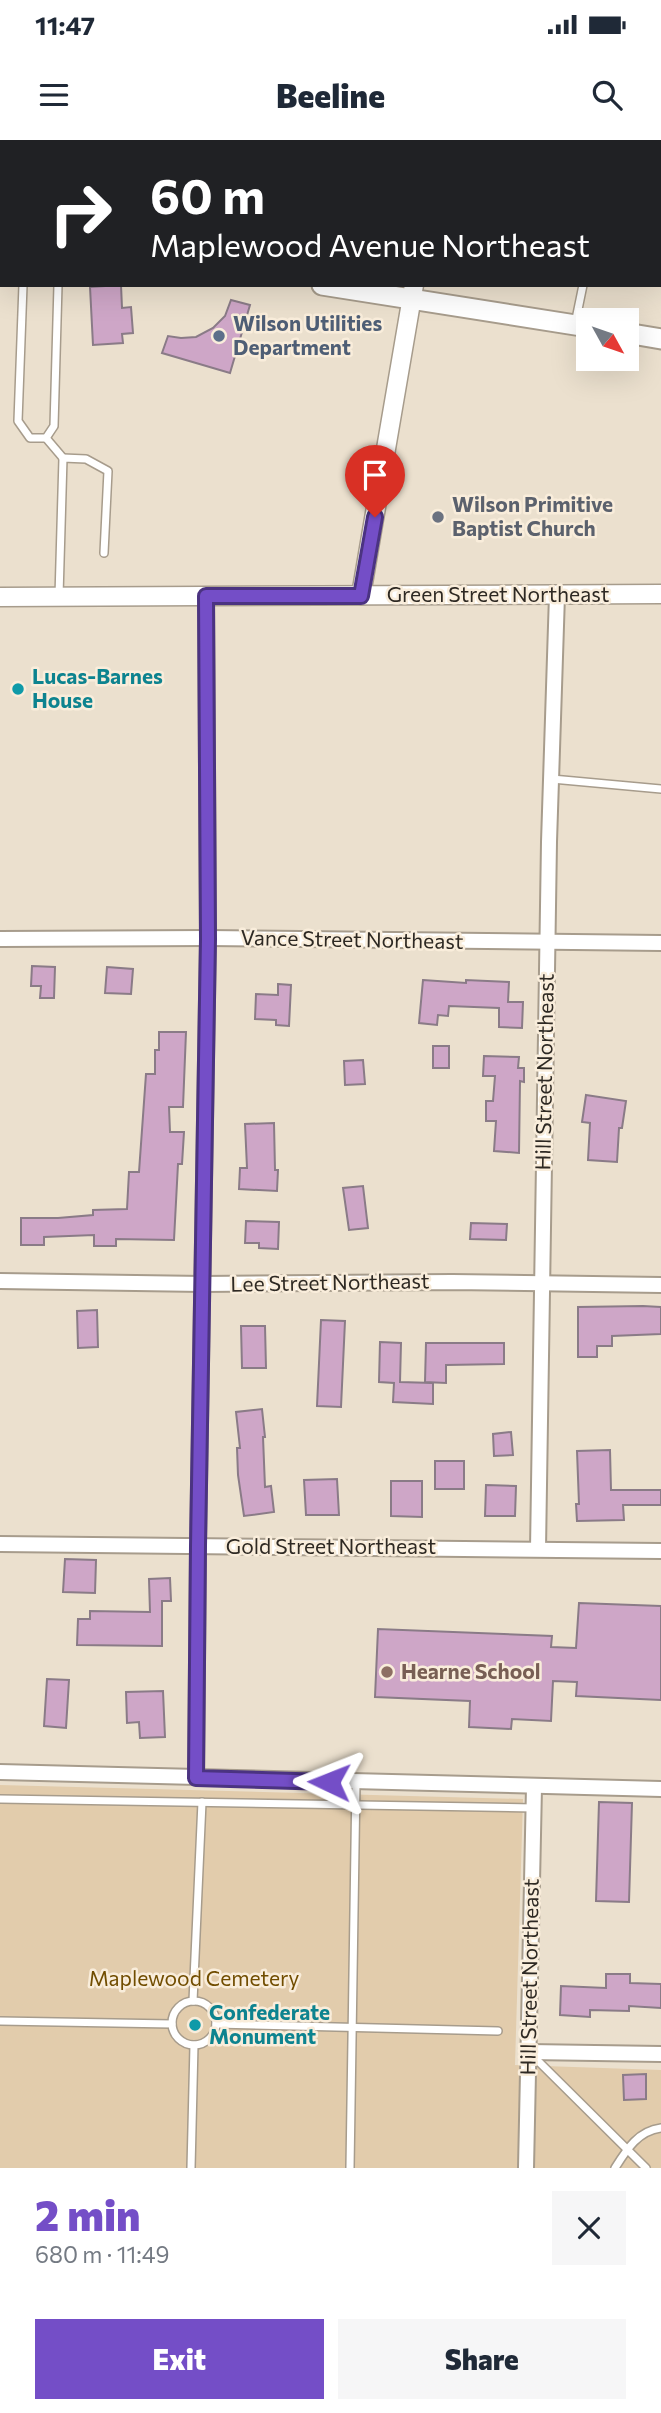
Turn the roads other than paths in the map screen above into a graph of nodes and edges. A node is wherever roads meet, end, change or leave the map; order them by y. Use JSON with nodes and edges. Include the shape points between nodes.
{"nodes":[{"id":1,"x":23,"y":287,"type":"edge"},
{"id":2,"x":58,"y":287,"type":"edge"},
{"id":3,"x":345,"y":287,"type":"edge"},
{"id":4,"x":583,"y":287,"type":"edge"},
{"id":5,"x":413,"y":293,"type":"edge"},
{"id":6,"x":582,"y":308,"type":"edge"},
{"id":7,"x":576,"y":325,"type":"edge"},
{"id":8,"x":639,"y":335,"type":"edge"},
{"id":9,"x":661,"y":338,"type":"edge"},
{"id":10,"x":46,"y":438,"type":"junction"},
{"id":11,"x":63,"y":458,"type":"junction"},
{"id":12,"x":104,"y":553,"type":"dead end"},
{"id":13,"x":661,"y":594,"type":"edge"},
{"id":14,"x":557,"y":595,"type":"junction"},
{"id":15,"x":206,"y":596,"type":"junction"},
{"id":16,"x":361,"y":596,"type":"junction"},
{"id":17,"x":0,"y":597,"type":"edge"},
{"id":18,"x":59,"y":597,"type":"junction"},
{"id":19,"x":551,"y":779,"type":"junction"},
{"id":20,"x":661,"y":789,"type":"edge"},
{"id":21,"x":0,"y":939,"type":"edge"},
{"id":22,"x":208,"y":939,"type":"junction"},
{"id":23,"x":547,"y":943,"type":"junction"},
{"id":24,"x":661,"y":943,"type":"edge"},
{"id":25,"x":0,"y":1281,"type":"edge"},
{"id":26,"x":203,"y":1284,"type":"junction"},
{"id":27,"x":542,"y":1284,"type":"junction"},
{"id":28,"x":661,"y":1285,"type":"edge"},
{"id":29,"x":0,"y":1544,"type":"edge"},
{"id":30,"x":198,"y":1546,"type":"junction"},
{"id":31,"x":538,"y":1549,"type":"junction"},
{"id":32,"x":661,"y":1551,"type":"edge"},
{"id":33,"x":0,"y":1772,"type":"edge"},
{"id":34,"x":196,"y":1778,"type":"junction"},
{"id":35,"x":356,"y":1782,"type":"junction"},
{"id":36,"x":534,"y":1787,"type":"junction"},
{"id":37,"x":661,"y":1789,"type":"edge"},
{"id":38,"x":0,"y":1799,"type":"edge"},
{"id":39,"x":202,"y":1802,"type":"junction"},
{"id":40,"x":355,"y":1804,"type":"junction"},
{"id":41,"x":534,"y":1808,"type":"junction"},
{"id":42,"x":194,"y":2001,"type":"junction"},
{"id":43,"x":0,"y":2021,"type":"edge"},
{"id":44,"x":172,"y":2024,"type":"junction"},
{"id":45,"x":216,"y":2024,"type":"junction"},
{"id":46,"x":352,"y":2027,"type":"junction"},
{"id":47,"x":498,"y":2031,"type":"dead end"},
{"id":48,"x":194,"y":2045,"type":"junction"},
{"id":49,"x":529,"y":2052,"type":"junction"},
{"id":50,"x":661,"y":2054,"type":"edge"},
{"id":51,"x":661,"y":2128,"type":"edge"},
{"id":52,"x":628,"y":2148,"type":"junction"},
{"id":53,"x":191,"y":2168,"type":"edge"},
{"id":54,"x":350,"y":2168,"type":"edge"},
{"id":55,"x":526,"y":2168,"type":"edge"},
{"id":56,"x":615,"y":2168,"type":"edge"},
{"id":57,"x":646,"y":2168,"type":"edge"}],
"edges":[{"from":1,"to":10,"type":"lane","via":[[18,421],[30,438]]},
{"from":2,"to":10,"type":"lane","via":[[54,426]]},
{"from":3,"to":5,"type":"main road"},
{"from":4,"to":6,"type":"lane"},
{"from":5,"to":7,"type":"main road"},
{"from":5,"to":16,"type":"street"},
{"from":8,"to":9,"type":"main road"},
{"from":10,"to":11,"type":"lane"},
{"from":11,"to":12,"type":"lane","via":[[86,459],[108,471]]},
{"from":11,"to":18,"type":"lane"},
{"from":13,"to":14,"type":"street","name":"Green Street Northeast"},
{"from":14,"to":16,"type":"street","name":"Green Street Northeast"},
{"from":14,"to":19,"type":"street","name":"Hill Street Northeast"},
{"from":15,"to":16,"type":"street","name":"Green Street Northeast"},
{"from":15,"to":18,"type":"street","name":"Green Street Northeast"},
{"from":15,"to":22,"type":"street"},
{"from":17,"to":18,"type":"street","name":"Green Street Northeast"},
{"from":19,"to":20,"type":"lane"},
{"from":19,"to":23,"type":"street","name":"Hill Street Northeast"},
{"from":21,"to":22,"type":"street","name":"Vance Street Northeast"},
{"from":22,"to":23,"type":"street","name":"Vance Street Northeast"},
{"from":22,"to":26,"type":"street"},
{"from":23,"to":24,"type":"street","name":"Vance Street Northeast"},
{"from":23,"to":27,"type":"street","name":"Hill Street Northeast"},
{"from":25,"to":26,"type":"street","name":"Lee Street Northeast"},
{"from":26,"to":27,"type":"street","name":"Lee Street Northeast"},
{"from":26,"to":30,"type":"street"},
{"from":27,"to":28,"type":"street","name":"Lee Street Northeast"},
{"from":27,"to":31,"type":"street","name":"Hill Street Northeast"},
{"from":29,"to":30,"type":"street","name":"Gold Street Northeast"},
{"from":30,"to":31,"type":"street","name":"Gold Street Northeast"},
{"from":30,"to":34,"type":"street"},
{"from":31,"to":32,"type":"street","name":"Gold Street Northeast"},
{"from":33,"to":34,"type":"street"},
{"from":34,"to":35,"type":"street"},
{"from":35,"to":36,"type":"street"},
{"from":35,"to":40,"type":"lane"},
{"from":36,"to":37,"type":"street"},
{"from":36,"to":41,"type":"street","name":"Hill Street Northeast"},
{"from":38,"to":39,"type":"lane"},
{"from":39,"to":40,"type":"lane"},
{"from":39,"to":42,"type":"lane"},
{"from":40,"to":41,"type":"lane"},
{"from":40,"to":46,"type":"lane"},
{"from":41,"to":49,"type":"street","name":"Hill Street Northeast"},
{"from":42,"to":44,"type":"lane","via":[[177,2010]]},
{"from":42,"to":45,"type":"lane","via":[[210,2008]]},
{"from":43,"to":44,"type":"lane"},
{"from":44,"to":48,"type":"lane","via":[[177,2038]]},
{"from":45,"to":46,"type":"lane"},
{"from":45,"to":48,"type":"lane","via":[[209,2039]]},
{"from":46,"to":47,"type":"lane"},
{"from":46,"to":54,"type":"lane"},
{"from":48,"to":53,"type":"lane"},
{"from":49,"to":50,"type":"street"},
{"from":49,"to":52,"type":"lane"},
{"from":49,"to":55,"type":"street","name":"Hill Street Northeast"},
{"from":51,"to":52,"type":"lane","via":[[647,2130]]},
{"from":52,"to":56,"type":"lane"},
{"from":52,"to":57,"type":"lane"}]}
